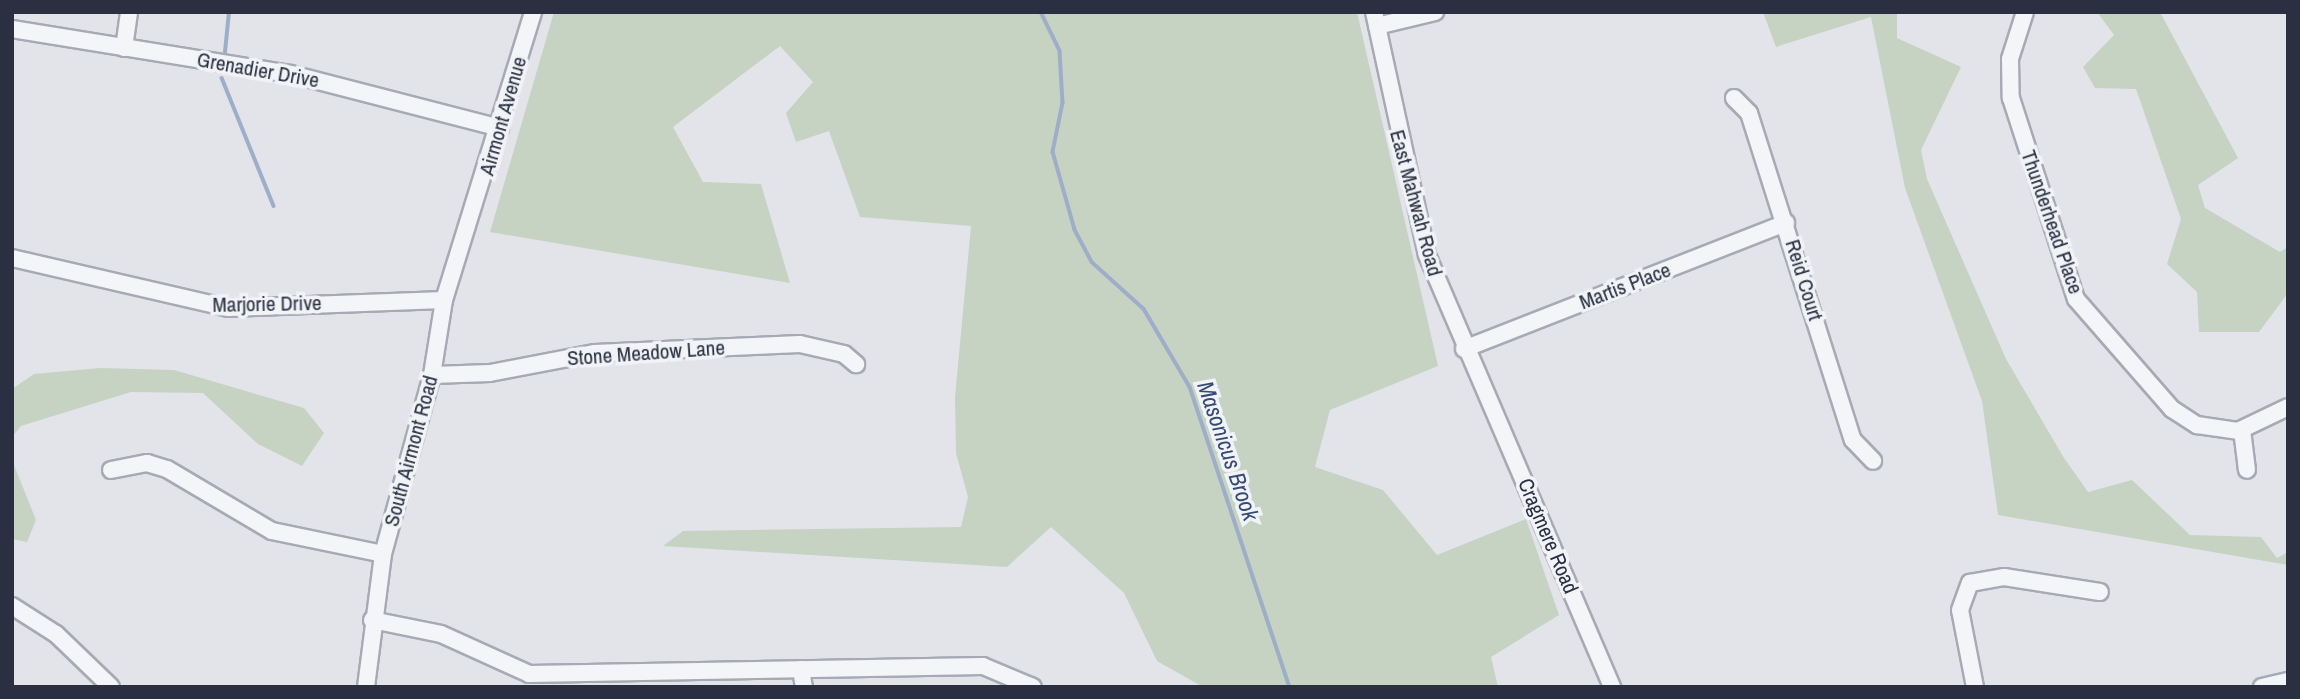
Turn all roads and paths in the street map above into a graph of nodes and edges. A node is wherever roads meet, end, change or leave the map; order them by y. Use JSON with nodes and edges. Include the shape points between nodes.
{"nodes":[{"id":1,"x":129,"y":12,"type":"edge"},
{"id":2,"x":533,"y":12,"type":"edge"},
{"id":3,"x":1435,"y":12,"type":"edge"},
{"id":4,"x":2025,"y":12,"type":"edge"},
{"id":5,"x":1376,"y":19,"type":"edge"},
{"id":6,"x":12,"y":29,"type":"edge"},
{"id":7,"x":124,"y":48,"type":"junction"},
{"id":8,"x":1734,"y":98,"type":"dead end"},
{"id":9,"x":500,"y":128,"type":"junction"},
{"id":10,"x":472,"y":219,"type":"joint"},
{"id":11,"x":1786,"y":223,"type":"junction"},
{"id":12,"x":12,"y":258,"type":"edge"},
{"id":13,"x":444,"y":300,"type":"junction"},
{"id":14,"x":1464,"y":349,"type":"junction"},
{"id":15,"x":856,"y":365,"type":"dead end"},
{"id":16,"x":432,"y":375,"type":"junction"},
{"id":17,"x":1484,"y":386,"type":"joint"},
{"id":18,"x":2288,"y":407,"type":"edge"},
{"id":19,"x":2242,"y":430,"type":"junction"},
{"id":20,"x":1873,"y":461,"type":"dead end"},
{"id":21,"x":111,"y":470,"type":"dead end"},
{"id":22,"x":2247,"y":470,"type":"dead end"},
{"id":23,"x":383,"y":554,"type":"junction"},
{"id":24,"x":2100,"y":592,"type":"dead end"},
{"id":25,"x":12,"y":606,"type":"edge"},
{"id":26,"x":372,"y":620,"type":"junction"},
{"id":27,"x":802,"y":669,"type":"junction"},
{"id":28,"x":576,"y":681,"type":"edge"},
{"id":29,"x":2288,"y":681,"type":"edge"},
{"id":30,"x":111,"y":687,"type":"edge"},
{"id":31,"x":366,"y":687,"type":"edge"},
{"id":32,"x":804,"y":687,"type":"edge"},
{"id":33,"x":1033,"y":687,"type":"edge"},
{"id":34,"x":1612,"y":687,"type":"edge"},
{"id":35,"x":1975,"y":687,"type":"edge"},
{"id":36,"x":2262,"y":687,"type":"edge"}],
"edges":[{"from":1,"to":7,"type":"street"},
{"from":2,"to":9,"type":"street","name":"Airmont Avenue"},
{"from":3,"to":5,"type":"street"},
{"from":4,"to":19,"type":"street","name":"Thunderhead Place","via":[[2010,59],[2011,99],[2076,299],[2172,410],[2212,430]]},
{"from":5,"to":14,"type":"street","name":"East Mahwah Road","via":[[1414,212]]},
{"from":6,"to":7,"type":"street","name":"Grenadier Drive"},
{"from":7,"to":9,"type":"street","name":"Grenadier Drive","via":[[291,74]]},
{"from":8,"to":11,"type":"street","name":"Reid Court","via":[[1749,113]]},
{"from":9,"to":10,"type":"street","name":"Airmont Avenue"},
{"from":10,"to":13,"type":"street","name":"South Airmont Road"},
{"from":11,"to":14,"type":"street","name":"Martis Place"},
{"from":11,"to":20,"type":"street","name":"Reid Court","via":[[1853,440]]},
{"from":12,"to":13,"type":"street","name":"Marjorie Drive","via":[[228,308]]},
{"from":13,"to":16,"type":"street","name":"South Airmont Road"},
{"from":14,"to":17,"type":"street","name":"East Mahwah Road"},
{"from":15,"to":16,"type":"street","name":"Stone Meadow Lane","via":[[844,354],[800,344],[595,354],[490,373]]},
{"from":16,"to":23,"type":"street","name":"South Airmont Road"},
{"from":17,"to":34,"type":"street","name":"Cragmere Road"},
{"from":18,"to":19,"type":"street"},
{"from":19,"to":22,"type":"street"},
{"from":21,"to":23,"type":"street","via":[[147,463],[167,469],[272,531]]},
{"from":23,"to":26,"type":"street","name":"South Airmont Road"},
{"from":24,"to":35,"type":"street","via":[[2004,577],[1970,583],[1960,610]]},
{"from":25,"to":30,"type":"street","via":[[56,634]]},
{"from":26,"to":28,"type":"street","via":[[441,634],[529,674]]},
{"from":26,"to":31,"type":"street","name":"South Airmont Road"},
{"from":27,"to":28,"type":"street"},
{"from":27,"to":32,"type":"street"},
{"from":27,"to":33,"type":"street","via":[[983,666]]},
{"from":29,"to":36,"type":"street"}]}
